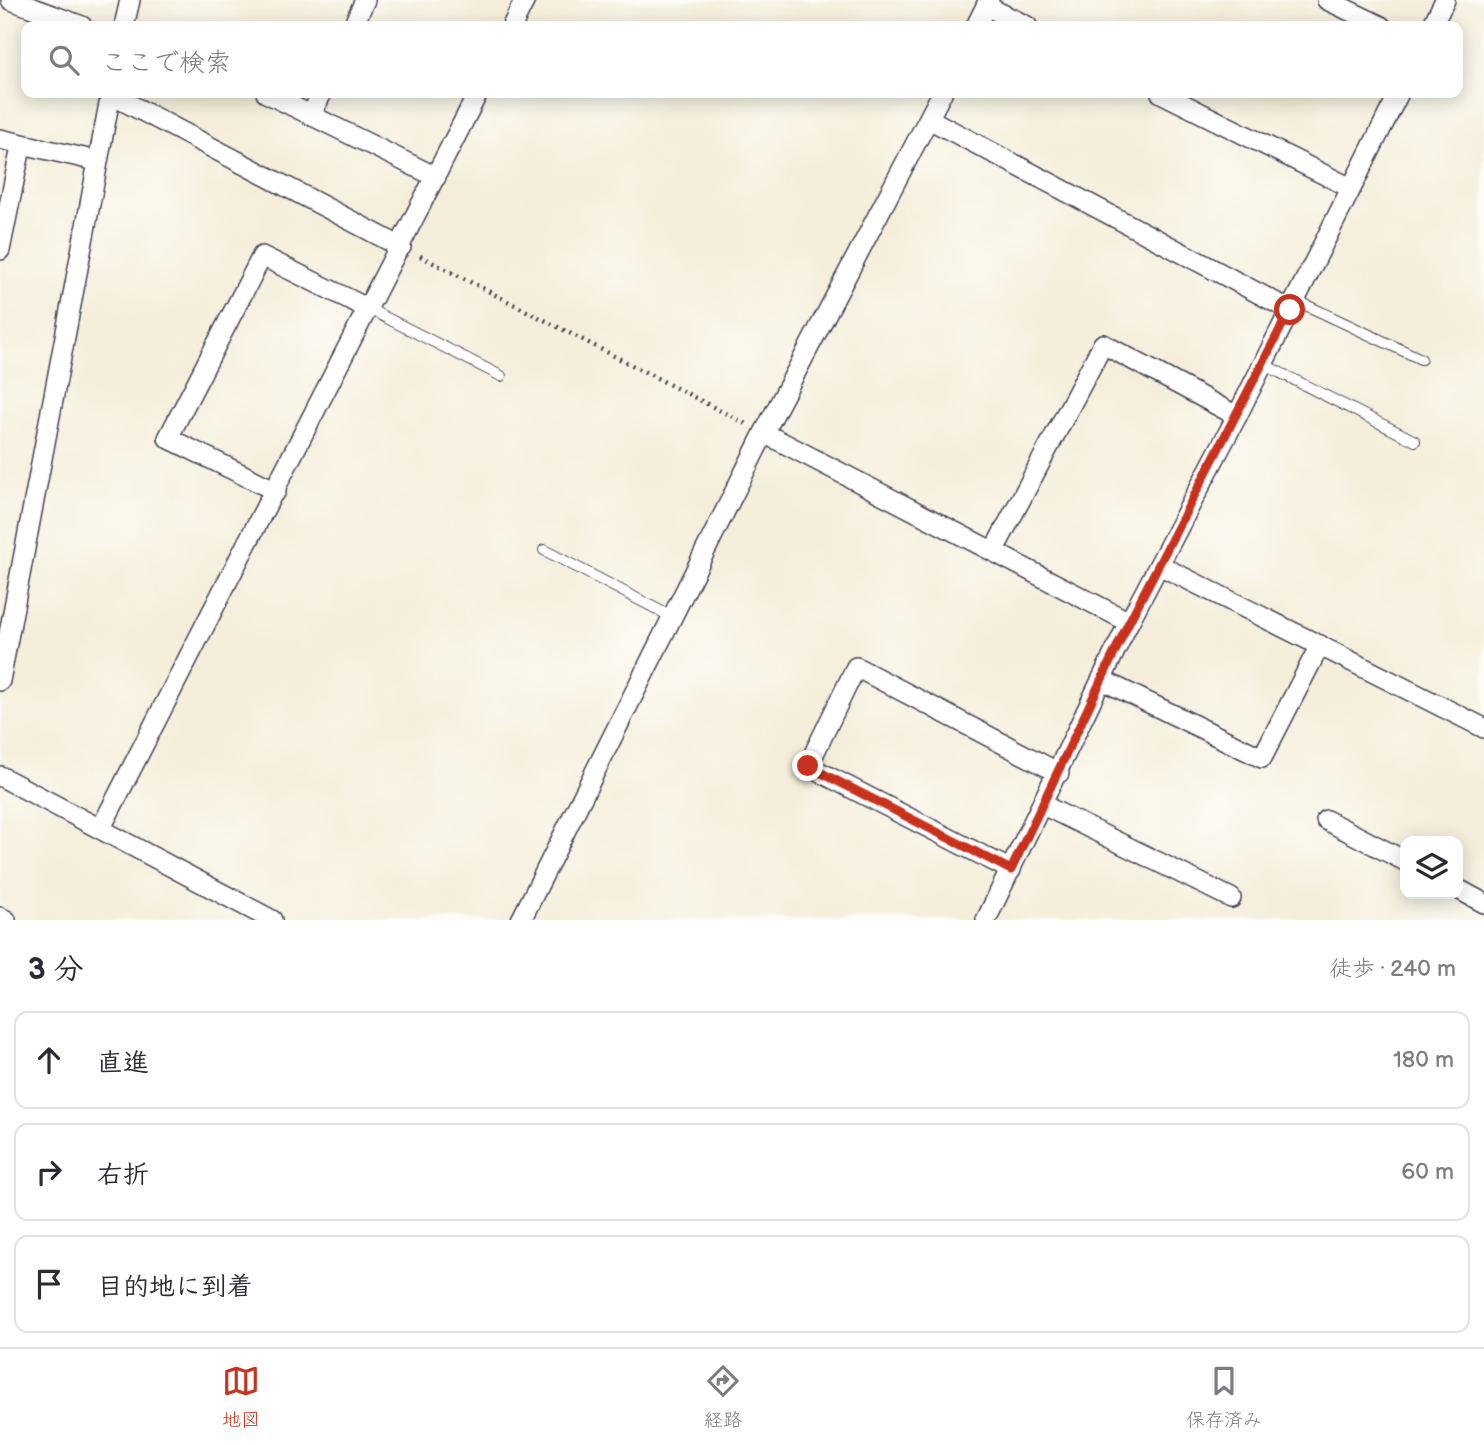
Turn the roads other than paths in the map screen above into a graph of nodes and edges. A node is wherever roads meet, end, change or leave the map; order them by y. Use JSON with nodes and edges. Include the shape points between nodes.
{"nodes":[{"id":1,"x":11,"y":0,"type":"edge"},
{"id":2,"x":130,"y":0,"type":"edge"},
{"id":3,"x":365,"y":0,"type":"edge"},
{"id":4,"x":525,"y":0,"type":"edge"},
{"id":5,"x":1327,"y":0,"type":"edge"},
{"id":6,"x":1445,"y":0,"type":"edge"},
{"id":7,"x":988,"y":3,"type":"edge"},
{"id":8,"x":37,"y":5,"type":"edge"},
{"id":9,"x":71,"y":21,"type":"edge"},
{"id":10,"x":127,"y":21,"type":"edge"},
{"id":11,"x":355,"y":21,"type":"edge"},
{"id":12,"x":514,"y":21,"type":"edge"},
{"id":13,"x":979,"y":21,"type":"edge"},
{"id":14,"x":1019,"y":21,"type":"edge"},
{"id":15,"x":1371,"y":21,"type":"edge"},
{"id":16,"x":1434,"y":21,"type":"edge"},
{"id":17,"x":109,"y":98,"type":"edge"},
{"id":18,"x":118,"y":98,"type":"edge"},
{"id":19,"x":276,"y":98,"type":"edge"},
{"id":20,"x":320,"y":98,"type":"edge"},
{"id":21,"x":476,"y":98,"type":"edge"},
{"id":22,"x":940,"y":98,"type":"edge"},
{"id":23,"x":1171,"y":98,"type":"edge"},
{"id":24,"x":1396,"y":98,"type":"edge"},
{"id":25,"x":311,"y":115,"type":"junction"},
{"id":26,"x":929,"y":119,"type":"junction"},
{"id":27,"x":0,"y":139,"type":"edge"},
{"id":28,"x":21,"y":146,"type":"junction"},
{"id":29,"x":97,"y":161,"type":"junction"},
{"id":30,"x":436,"y":177,"type":"junction"},
{"id":31,"x":1351,"y":188,"type":"junction"},
{"id":32,"x":401,"y":247,"type":"junction"},
{"id":33,"x":0,"y":250,"type":"edge"},
{"id":34,"x":1293,"y":304,"type":"junction"},
{"id":35,"x":369,"y":309,"type":"junction"},
{"id":36,"x":1421,"y":359,"type":"dead end"},
{"id":37,"x":1263,"y":364,"type":"junction"},
{"id":38,"x":501,"y":376,"type":"dead end"},
{"id":39,"x":1237,"y":416,"type":"junction"},
{"id":40,"x":764,"y":433,"type":"junction"},
{"id":41,"x":1415,"y":441,"type":"dead end"},
{"id":42,"x":276,"y":491,"type":"junction"},
{"id":43,"x":544,"y":550,"type":"dead end"},
{"id":44,"x":994,"y":550,"type":"junction"},
{"id":45,"x":1159,"y":565,"type":"junction"},
{"id":46,"x":672,"y":617,"type":"junction"},
{"id":47,"x":1129,"y":622,"type":"junction"},
{"id":48,"x":1320,"y":645,"type":"junction"},
{"id":49,"x":0,"y":676,"type":"edge"},
{"id":50,"x":1102,"y":680,"type":"junction"},
{"id":51,"x":1484,"y":728,"type":"edge"},
{"id":52,"x":1059,"y":773,"type":"junction"},
{"id":53,"x":0,"y":776,"type":"edge"},
{"id":54,"x":1043,"y":805,"type":"junction"},
{"id":55,"x":1326,"y":820,"type":"dead end"},
{"id":56,"x":101,"y":828,"type":"junction"},
{"id":57,"x":1400,"y":859,"type":"edge"},
{"id":58,"x":1011,"y":870,"type":"junction"},
{"id":59,"x":1463,"y":892,"type":"edge"},
{"id":60,"x":1231,"y":898,"type":"dead end"},
{"id":61,"x":1484,"y":903,"type":"edge"},
{"id":62,"x":0,"y":917,"type":"edge"},
{"id":63,"x":6,"y":920,"type":"edge"},
{"id":64,"x":272,"y":920,"type":"edge"},
{"id":65,"x":521,"y":920,"type":"edge"},
{"id":66,"x":986,"y":920,"type":"edge"}],
"edges":[{"from":1,"to":8,"type":"street"},
{"from":2,"to":10,"type":"street"},
{"from":3,"to":11,"type":"street"},
{"from":4,"to":12,"type":"street"},
{"from":5,"to":15,"type":"street"},
{"from":6,"to":16,"type":"street"},
{"from":7,"to":13,"type":"street"},
{"from":7,"to":14,"type":"street"},
{"from":8,"to":9,"type":"street"},
{"from":17,"to":29,"type":"street"},
{"from":18,"to":32,"type":"street"},
{"from":19,"to":25,"type":"street"},
{"from":20,"to":25,"type":"street"},
{"from":21,"to":30,"type":"street"},
{"from":22,"to":26,"type":"street"},
{"from":23,"to":31,"type":"street"},
{"from":24,"to":31,"type":"street"},
{"from":25,"to":30,"type":"street"},
{"from":26,"to":34,"type":"street"},
{"from":26,"to":40,"type":"street"},
{"from":27,"to":28,"type":"street"},
{"from":28,"to":29,"type":"street"},
{"from":28,"to":33,"type":"street"},
{"from":29,"to":49,"type":"street"},
{"from":30,"to":32,"type":"street"},
{"from":31,"to":34,"type":"street"},
{"from":32,"to":35,"type":"street"},
{"from":34,"to":36,"type":"lane"},
{"from":34,"to":37,"type":"street"},
{"from":35,"to":38,"type":"lane"},
{"from":35,"to":42,"type":"street"},
{"from":35,"to":42,"type":"street","via":[[262,256],[168,438]]},
{"from":37,"to":39,"type":"street"},
{"from":37,"to":41,"type":"lane"},
{"from":39,"to":44,"type":"street","via":[[1103,344]]},
{"from":39,"to":45,"type":"street"},
{"from":40,"to":44,"type":"street"},
{"from":40,"to":46,"type":"street"},
{"from":42,"to":56,"type":"street"},
{"from":43,"to":46,"type":"lane"},
{"from":44,"to":47,"type":"street"},
{"from":45,"to":47,"type":"street"},
{"from":45,"to":48,"type":"street"},
{"from":46,"to":65,"type":"street"},
{"from":47,"to":50,"type":"street"},
{"from":48,"to":50,"type":"street","via":[[1262,758]]},
{"from":48,"to":51,"type":"street"},
{"from":50,"to":52,"type":"street"},
{"from":52,"to":54,"type":"street"},
{"from":52,"to":58,"type":"street","via":[[856,667],[808,766]]},
{"from":53,"to":56,"type":"street"},
{"from":54,"to":58,"type":"street"},
{"from":54,"to":60,"type":"street"},
{"from":55,"to":57,"type":"street"},
{"from":56,"to":64,"type":"street"},
{"from":58,"to":66,"type":"street"},
{"from":59,"to":61,"type":"street"},
{"from":62,"to":63,"type":"street"}]}
